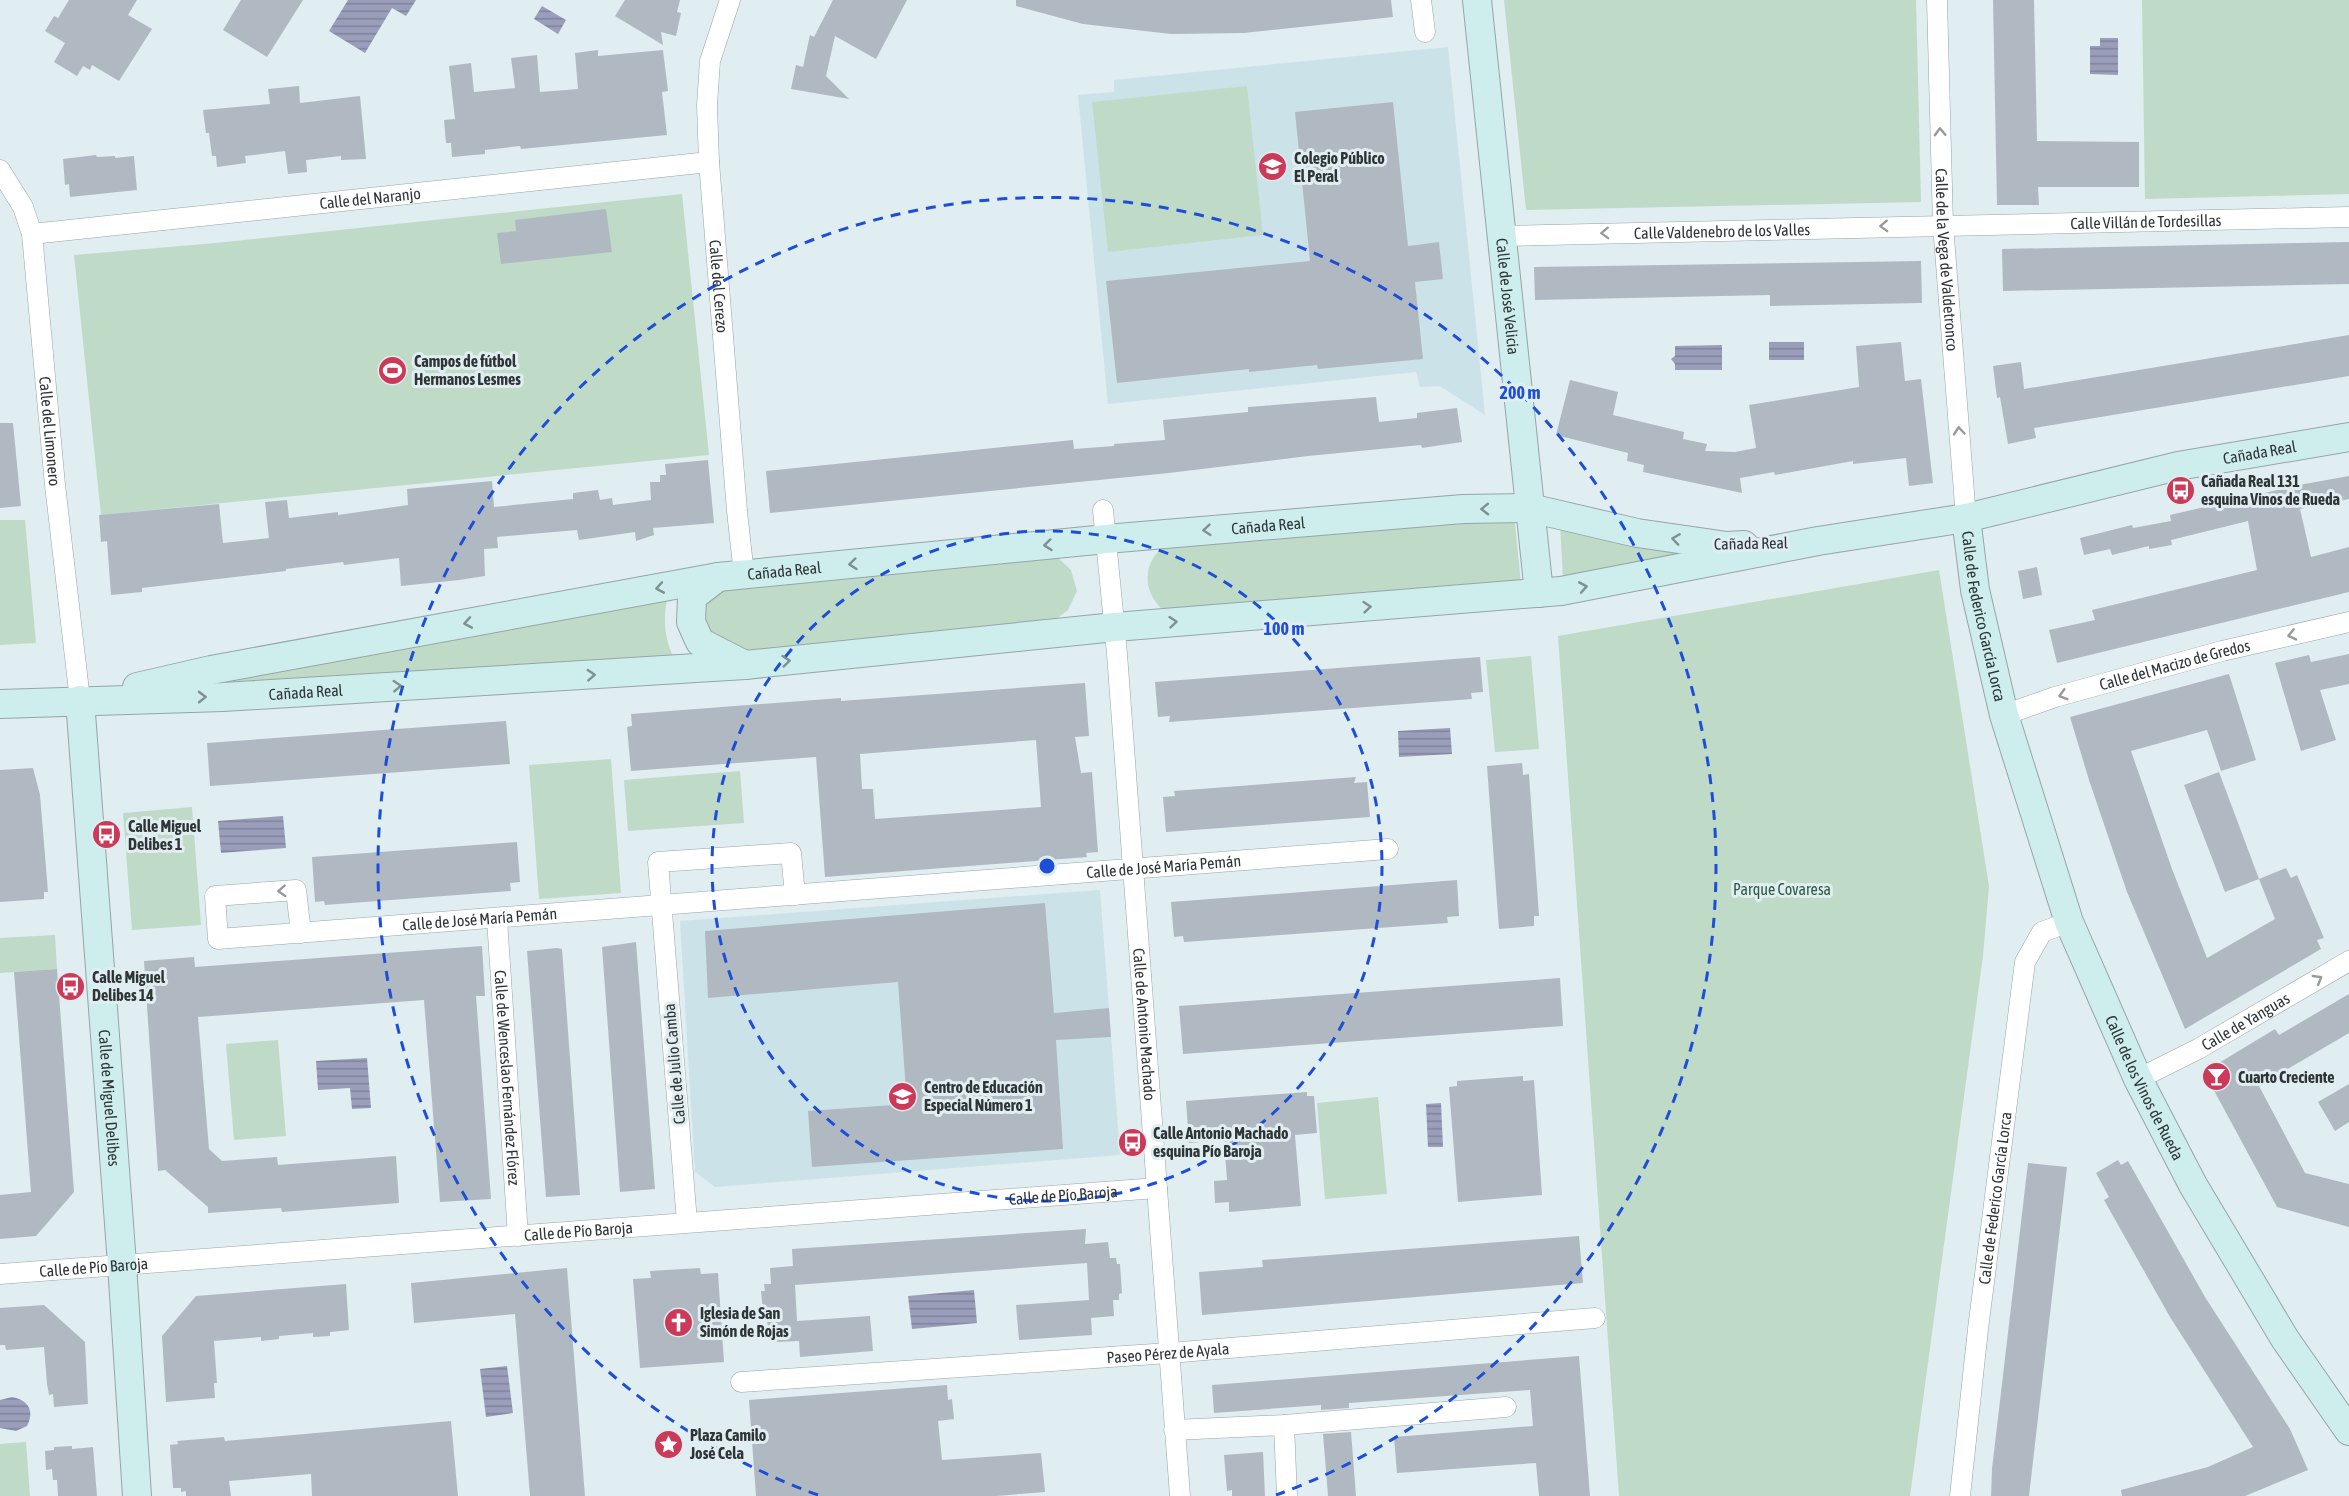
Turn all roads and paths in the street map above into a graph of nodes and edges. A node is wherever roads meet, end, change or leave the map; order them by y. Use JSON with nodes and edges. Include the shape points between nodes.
{"nodes":[{"id":1,"x":730,"y":0,"type":"edge"},
{"id":2,"x":1421,"y":0,"type":"edge"},
{"id":3,"x":1477,"y":0,"type":"edge"},
{"id":4,"x":1937,"y":0,"type":"edge"},
{"id":5,"x":1425,"y":32,"type":"dead end"},
{"id":6,"x":709,"y":162,"type":"junction"},
{"id":7,"x":0,"y":170,"type":"edge"},
{"id":8,"x":2349,"y":217,"type":"edge"},
{"id":9,"x":1943,"y":225,"type":"junction"},
{"id":10,"x":32,"y":234,"type":"junction"},
{"id":11,"x":1502,"y":236,"type":"junction"},
{"id":12,"x":2349,"y":436,"type":"edge"},
{"id":13,"x":1530,"y":508,"type":"junction"},
{"id":14,"x":1103,"y":510,"type":"dead end"},
{"id":15,"x":1966,"y":518,"type":"junction"},
{"id":16,"x":1106,"y":539,"type":"junction"},
{"id":17,"x":1818,"y":541,"type":"junction"},
{"id":18,"x":731,"y":576,"type":"junction"},
{"id":19,"x":1539,"y":593,"type":"junction"},
{"id":20,"x":2349,"y":622,"type":"edge"},
{"id":21,"x":1116,"y":640,"type":"junction"},
{"id":22,"x":746,"y":665,"type":"junction"},
{"id":23,"x":81,"y":700,"type":"junction"},
{"id":24,"x":0,"y":704,"type":"edge"},
{"id":25,"x":2004,"y":715,"type":"junction"},
{"id":26,"x":1388,"y":849,"type":"dead end"},
{"id":27,"x":1132,"y":870,"type":"junction"},
{"id":28,"x":795,"y":895,"type":"junction"},
{"id":29,"x":661,"y":906,"type":"junction"},
{"id":30,"x":497,"y":919,"type":"junction"},
{"id":31,"x":2069,"y":922,"type":"junction"},
{"id":32,"x":301,"y":933,"type":"junction"},
{"id":33,"x":2349,"y":962,"type":"edge"},
{"id":34,"x":2138,"y":1079,"type":"junction"},
{"id":35,"x":1157,"y":1188,"type":"junction"},
{"id":36,"x":687,"y":1222,"type":"junction"},
{"id":37,"x":518,"y":1236,"type":"junction"},
{"id":38,"x":122,"y":1264,"type":"junction"},
{"id":39,"x":0,"y":1274,"type":"edge"},
{"id":40,"x":1595,"y":1318,"type":"dead end"},
{"id":41,"x":1169,"y":1353,"type":"junction"},
{"id":42,"x":741,"y":1382,"type":"dead end"},
{"id":43,"x":1506,"y":1407,"type":"dead end"},
{"id":44,"x":1284,"y":1425,"type":"junction"},
{"id":45,"x":1174,"y":1430,"type":"junction"},
{"id":46,"x":2349,"y":1431,"type":"edge"},
{"id":47,"x":137,"y":1496,"type":"edge"},
{"id":48,"x":1180,"y":1496,"type":"edge"},
{"id":49,"x":1287,"y":1496,"type":"edge"},
{"id":50,"x":1960,"y":1496,"type":"edge"}],
"edges":[{"from":1,"to":6,"type":"street","name":"Calle del Cerezo","via":[[710,60]]},
{"from":2,"to":5,"type":"street"},
{"from":3,"to":11,"type":"street","name":"Calle de José Velicia"},
{"from":9,"to":4,"type":"street","name":"Calle de la Vega de Valdetronco","one_way":true},
{"from":6,"to":10,"type":"street","name":"Calle del Naranjo"},
{"from":6,"to":18,"type":"street","name":"Calle del Cerezo","via":[[736,511]]},
{"from":7,"to":10,"type":"street","name":"Calle del Limonero","via":[[23,207]]},
{"from":8,"to":9,"type":"street","name":"Calle Villán de Tordesillas"},
{"from":9,"to":11,"type":"street","name":"Calle Valdenebro de los Valles","one_way":true},
{"from":15,"to":9,"type":"street","name":"Calle de la Vega de Valdetronco","one_way":true},
{"from":10,"to":23,"type":"street","name":"Calle del Limonero","via":[[55,485]]},
{"from":11,"to":13,"type":"street","name":"Calle de José Velicia"},
{"from":12,"to":15,"type":"street","name":"Cañada Real","via":[[2178,466]]},
{"from":13,"to":16,"type":"street","name":"Cañada Real","one_way":true,"via":[[1463,509]]},
{"from":17,"to":13,"type":"street","name":"Cañada Real","one_way":true,"via":[[1727,546],[1637,533]]},
{"from":13,"to":19,"type":"street","name":"Calle de José Velicia"},
{"from":14,"to":16,"type":"street","name":"Calle de Antonio Machado"},
{"from":15,"to":17,"type":"street","name":"Cañada Real"},
{"from":15,"to":25,"type":"street","name":"Calle de Federico García Lorca","via":[[1975,590]]},
{"from":16,"to":18,"type":"street","name":"Cañada Real","one_way":true},
{"from":16,"to":21,"type":"street","name":"Calle de Antonio Machado"},
{"from":19,"to":17,"type":"street","name":"Cañada Real","one_way":true},
{"from":18,"to":22,"type":"street","via":[[692,597],[691,622],[700,642]]},
{"from":18,"to":23,"type":"street","name":"Cañada Real","one_way":true,"via":[[211,670]]},
{"from":21,"to":19,"type":"street","name":"Cañada Real","one_way":true},
{"from":20,"to":25,"type":"street","name":"Calle del Macizo de Gredos","one_way":true,"via":[[2211,654]]},
{"from":22,"to":21,"type":"street","name":"Cañada Real","one_way":true},
{"from":21,"to":27,"type":"street","name":"Calle de Antonio Machado"},
{"from":23,"to":22,"type":"street","name":"Cañada Real","one_way":true,"via":[[223,697]]},
{"from":23,"to":24,"type":"street","name":"Cañada Real"},
{"from":23,"to":38,"type":"street","name":"Calle de Miguel Delibes"},
{"from":25,"to":31,"type":"street","name":"Calle de los Vinos de Rueda"},
{"from":26,"to":27,"type":"street","name":"Calle de José María Pemán"},
{"from":27,"to":28,"type":"street","name":"Calle de José María Pemán"},
{"from":27,"to":35,"type":"street","name":"Calle de Antonio Machado"},
{"from":28,"to":29,"type":"street","name":"Calle de José María Pemán"},
{"from":28,"to":29,"type":"street","via":[[791,853],[657,862]]},
{"from":29,"to":30,"type":"street","name":"Calle de José María Pemán"},
{"from":29,"to":36,"type":"street","name":"Calle de Julio Camba"},
{"from":30,"to":32,"type":"street","name":"Calle de José María Pemán"},
{"from":30,"to":37,"type":"street","name":"Calle de Wenceslao Fernández Flórez"},
{"from":31,"to":34,"type":"street","name":"Calle de los Vinos de Rueda"},
{"from":31,"to":50,"type":"street","name":"Calle de Federico García Lorca","via":[[2042,932],[2025,962]]},
{"from":32,"to":32,"type":"street","name":"Calle de José María Pemán","one_way":true,"via":[[296,890],[215,896],[218,939]]},
{"from":34,"to":33,"type":"street","name":"Calle de Yanguas","one_way":true},
{"from":34,"to":46,"type":"street","name":"Calle de los Vinos de Rueda","via":[[2193,1185],[2285,1340]]},
{"from":35,"to":36,"type":"street","name":"Calle de Pío Baroja"},
{"from":35,"to":41,"type":"street","name":"Calle de Antonio Machado"},
{"from":36,"to":37,"type":"street","name":"Calle de Pío Baroja"},
{"from":37,"to":38,"type":"street","name":"Calle de Pío Baroja"},
{"from":38,"to":39,"type":"street","name":"Calle de Pío Baroja"},
{"from":38,"to":47,"type":"street","name":"Calle de Miguel Delibes"},
{"from":40,"to":41,"type":"street","name":"Paseo Pérez de Ayala"},
{"from":41,"to":42,"type":"street","name":"Paseo Pérez de Ayala"},
{"from":41,"to":45,"type":"street","name":"Calle de Antonio Machado"},
{"from":43,"to":44,"type":"street"},
{"from":44,"to":45,"type":"street"},
{"from":44,"to":49,"type":"street"},
{"from":45,"to":48,"type":"street","name":"Calle de Antonio Machado"}]}
